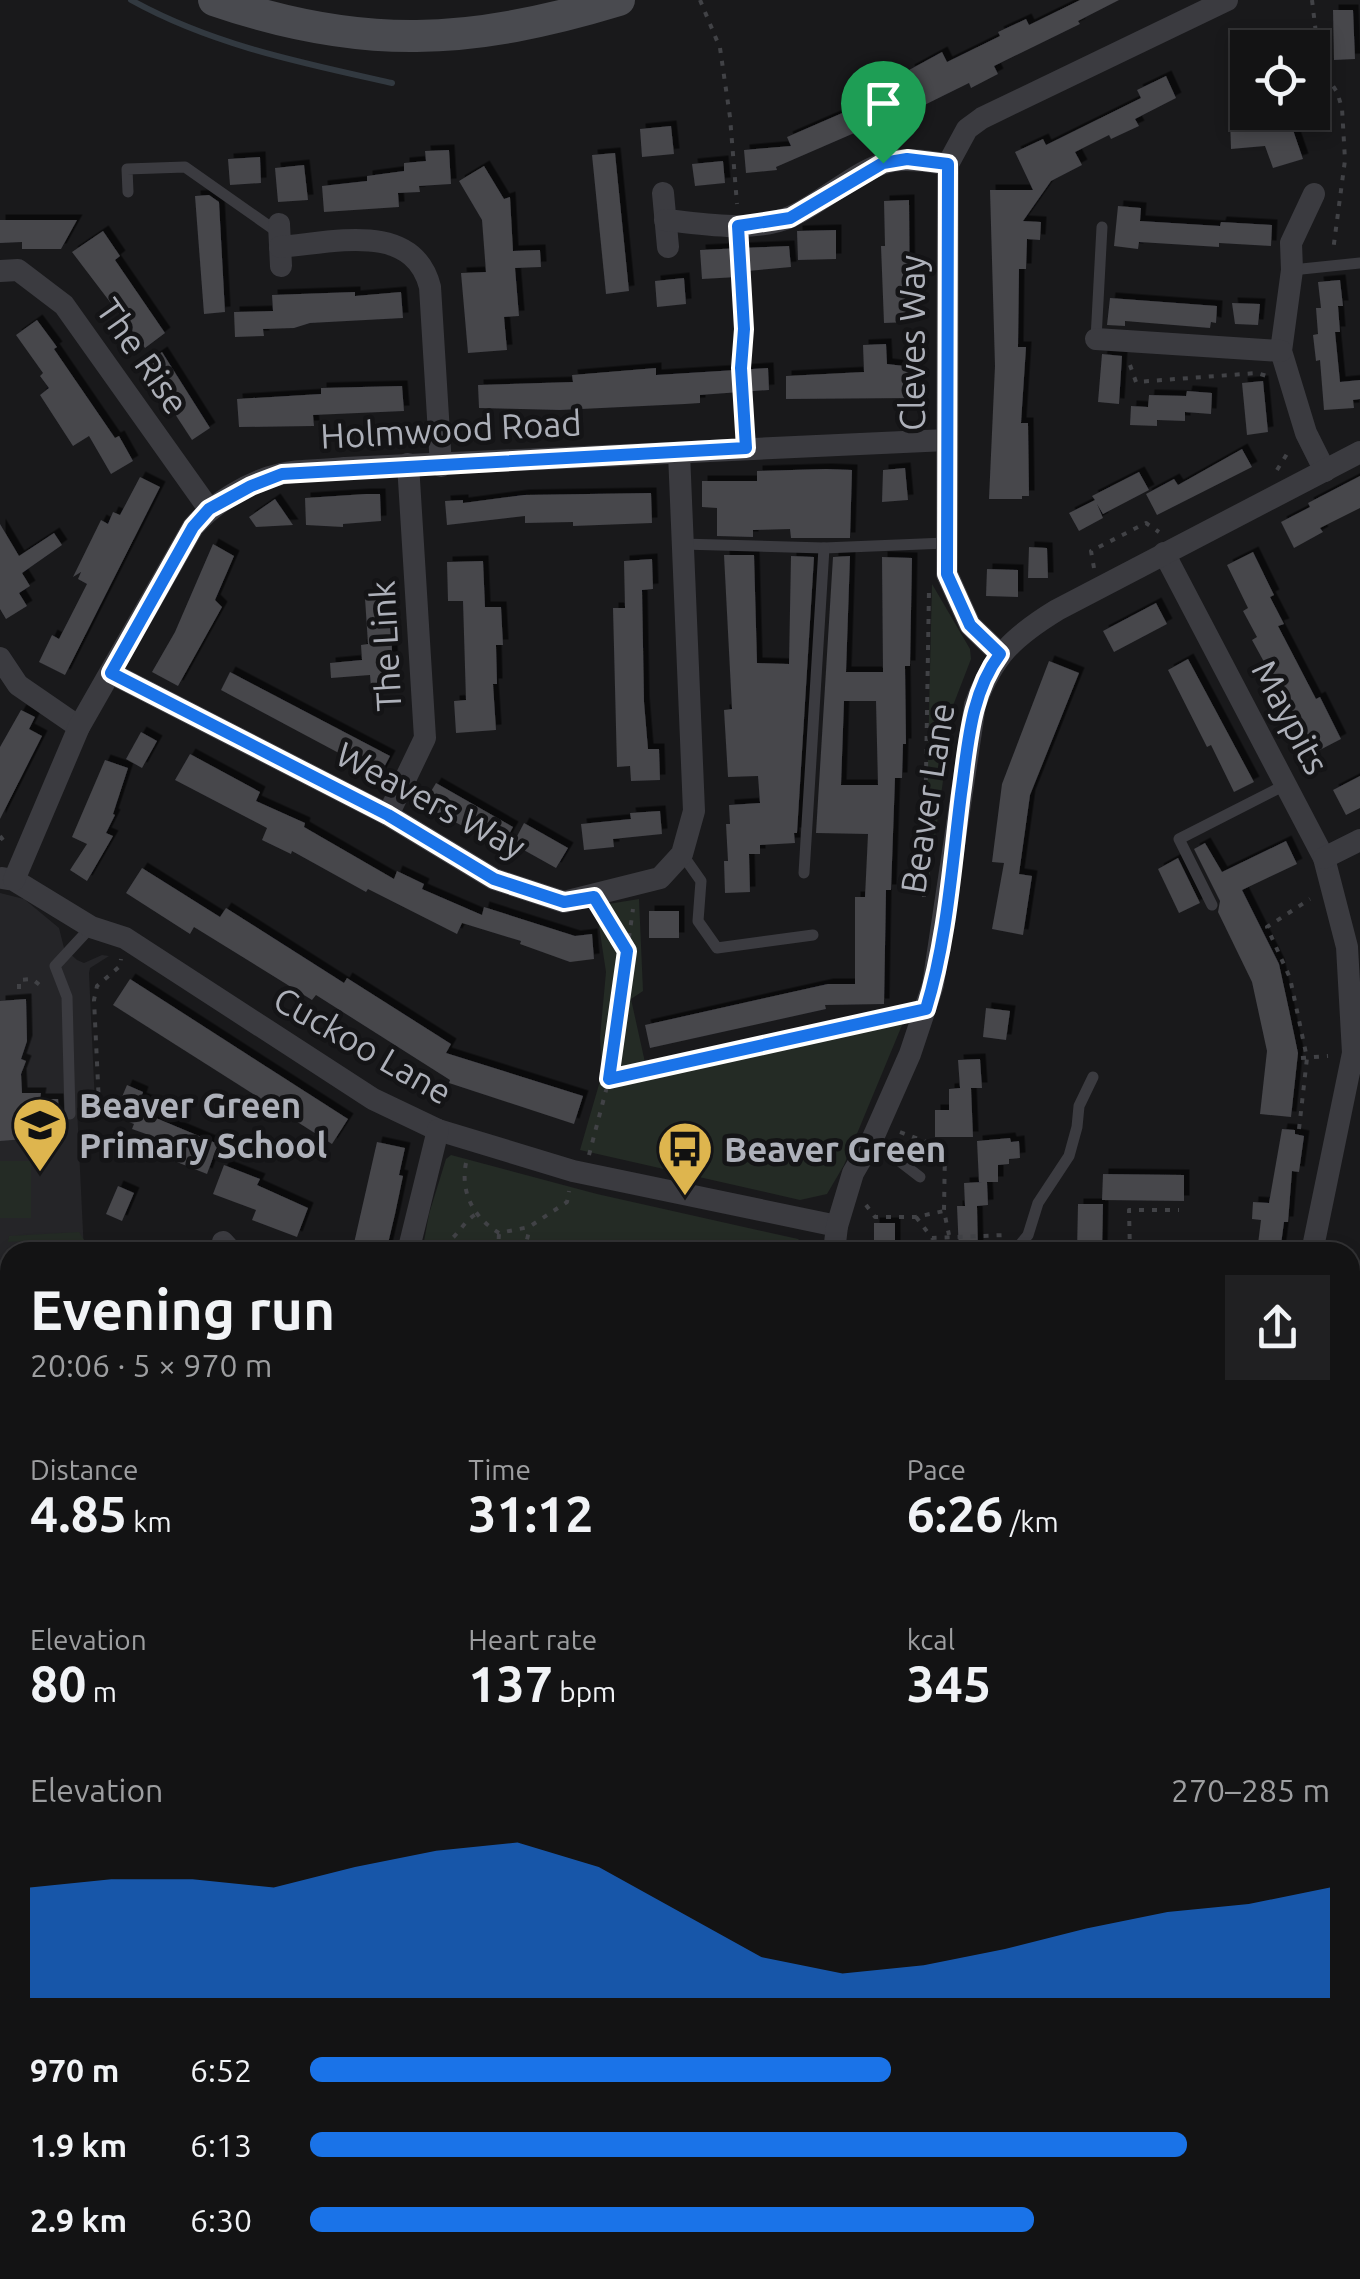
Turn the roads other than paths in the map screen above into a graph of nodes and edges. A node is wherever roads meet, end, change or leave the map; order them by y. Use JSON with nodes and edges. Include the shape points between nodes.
{"nodes":[{"id":1,"x":214,"y":0,"type":"edge"},
{"id":2,"x":620,"y":0,"type":"edge"},
{"id":3,"x":1226,"y":0,"type":"edge"},
{"id":4,"x":553,"y":10,"type":"edge"},
{"id":5,"x":948,"y":164,"type":"junction"},
{"id":6,"x":128,"y":192,"type":"dead end"},
{"id":7,"x":663,"y":193,"type":"dead end"},
{"id":8,"x":1314,"y":194,"type":"dead end"},
{"id":9,"x":666,"y":220,"type":"junction"},
{"id":10,"x":1102,"y":226,"type":"dead end"},
{"id":11,"x":280,"y":242,"type":"joint"},
{"id":12,"x":668,"y":247,"type":"dead end"},
{"id":13,"x":1360,"y":263,"type":"edge"},
{"id":14,"x":1292,"y":270,"type":"junction"},
{"id":15,"x":0,"y":271,"type":"edge"},
{"id":16,"x":1096,"y":339,"type":"joint"},
{"id":17,"x":1282,"y":350,"type":"junction"},
{"id":18,"x":947,"y":440,"type":"junction"},
{"id":19,"x":1360,"y":452,"type":"edge"},
{"id":20,"x":679,"y":453,"type":"junction"},
{"id":21,"x":408,"y":464,"type":"junction"},
{"id":22,"x":441,"y":466,"type":"junction"},
{"id":23,"x":1325,"y":471,"type":"junction"},
{"id":24,"x":209,"y":509,"type":"junction"},
{"id":25,"x":938,"y":543,"type":"junction"},
{"id":26,"x":682,"y":544,"type":"junction"},
{"id":27,"x":824,"y":548,"type":"junction"},
{"id":28,"x":1168,"y":551,"type":"junction"},
{"id":29,"x":1000,"y":654,"type":"junction"},
{"id":30,"x":0,"y":658,"type":"edge"},
{"id":31,"x":111,"y":673,"type":"junction"},
{"id":32,"x":80,"y":727,"type":"junction"},
{"id":33,"x":1286,"y":784,"type":"junction"},
{"id":34,"x":388,"y":815,"type":"junction"},
{"id":35,"x":1360,"y":840,"type":"edge"},
{"id":36,"x":682,"y":854,"type":"junction"},
{"id":37,"x":1324,"y":858,"type":"junction"},
{"id":38,"x":804,"y":873,"type":"dead end"},
{"id":39,"x":7,"y":879,"type":"edge"},
{"id":40,"x":1212,"y":905,"type":"dead end"},
{"id":41,"x":91,"y":927,"type":"junction"},
{"id":42,"x":813,"y":935,"type":"dead end"},
{"id":43,"x":1355,"y":1042,"type":"edge"},
{"id":44,"x":1094,"y":1077,"type":"dead end"},
{"id":45,"x":70,"y":1114,"type":"dead end"},
{"id":46,"x":438,"y":1130,"type":"junction"},
{"id":47,"x":872,"y":1140,"type":"junction"},
{"id":48,"x":920,"y":1177,"type":"dead end"},
{"id":49,"x":837,"y":1226,"type":"junction"},
{"id":50,"x":411,"y":1242,"type":"edge"},
{"id":51,"x":835,"y":1242,"type":"edge"},
{"id":52,"x":1023,"y":1242,"type":"edge"},
{"id":53,"x":1314,"y":1242,"type":"edge"}],
"edges":[{"from":1,"to":4,"type":"street","via":[[293,23],[416,38],[476,34]]},
{"from":2,"to":4,"type":"street"},
{"from":3,"to":5,"type":"street","via":[[982,118]]},
{"from":5,"to":9,"type":"street","via":[[883,163],[790,218],[738,226]]},
{"from":5,"to":18,"type":"street","name":"Cleves Way"},
{"from":6,"to":11,"type":"lane","via":[[128,169],[185,167]]},
{"from":7,"to":9,"type":"street"},
{"from":8,"to":14,"type":"street","via":[[1291,243]]},
{"from":9,"to":12,"type":"street"},
{"from":10,"to":16,"type":"lane"},
{"from":11,"to":22,"type":"street","via":[[391,242],[427,274]]},
{"from":13,"to":14,"type":"lane"},
{"from":14,"to":17,"type":"street"},
{"from":15,"to":24,"type":"street","name":"The Rise","via":[[18,270],[64,305]]},
{"from":16,"to":17,"type":"street","via":[[1130,341],[1160,354]]},
{"from":17,"to":23,"type":"street","via":[[1306,433]]},
{"from":18,"to":20,"type":"street","name":"Holmwood Road"},
{"from":18,"to":25,"type":"street","name":"Cleves Way"},
{"from":19,"to":23,"type":"street","name":"Beaver Lane"},
{"from":20,"to":22,"type":"street","name":"Holmwood Road"},
{"from":20,"to":26,"type":"street"},
{"from":21,"to":22,"type":"street","name":"Holmwood Road"},
{"from":21,"to":24,"type":"street","name":"Holmwood Road","via":[[282,474]]},
{"from":21,"to":34,"type":"street","name":"The Link","via":[[425,738]]},
{"from":23,"to":28,"type":"street","name":"Beaver Lane"},
{"from":24,"to":31,"type":"street","name":"Holmwood Road"},
{"from":25,"to":27,"type":"lane"},
{"from":25,"to":29,"type":"street","name":"Cleves Way","via":[[956,600]]},
{"from":26,"to":27,"type":"lane"},
{"from":26,"to":36,"type":"street","via":[[694,811]]},
{"from":27,"to":38,"type":"lane"},
{"from":28,"to":29,"type":"street","name":"Beaver Lane","via":[[1027,628]]},
{"from":28,"to":33,"type":"street","name":"Maypits"},
{"from":29,"to":47,"type":"street","name":"Beaver Lane","via":[[975,704],[933,985]]},
{"from":30,"to":32,"type":"street","via":[[18,685]]},
{"from":31,"to":32,"type":"street","name":"Holmwood Road"},
{"from":31,"to":34,"type":"street","name":"Weavers Way"},
{"from":32,"to":39,"type":"street","name":"Holmwood Road"},
{"from":33,"to":37,"type":"street","name":"Maypits"},
{"from":33,"to":40,"type":"lane","via":[[1179,839]]},
{"from":34,"to":36,"type":"street","name":"Weavers Way","via":[[494,879],[564,902],[660,878]]},
{"from":35,"to":37,"type":"street"},
{"from":36,"to":42,"type":"lane","via":[[701,881],[698,921],[717,948]]},
{"from":37,"to":43,"type":"street","name":"Maypits","via":[[1347,947]]},
{"from":39,"to":41,"type":"street","name":"Cuckoo Lane"},
{"from":41,"to":45,"type":"lane","via":[[55,966],[66,997]]},
{"from":41,"to":46,"type":"street","name":"Cuckoo Lane","via":[[125,938],[372,1100]]},
{"from":43,"to":53,"type":"street","name":"Maypits"},
{"from":44,"to":52,"type":"lane","via":[[1079,1106],[1069,1156]]},
{"from":46,"to":49,"type":"street","name":"Cuckoo Lane","via":[[579,1172]]},
{"from":46,"to":50,"type":"street"},
{"from":47,"to":48,"type":"lane"},
{"from":47,"to":49,"type":"street","name":"Beaver Lane","via":[[853,1173]]},
{"from":49,"to":51,"type":"street","name":"Beaver Lane"}]}
